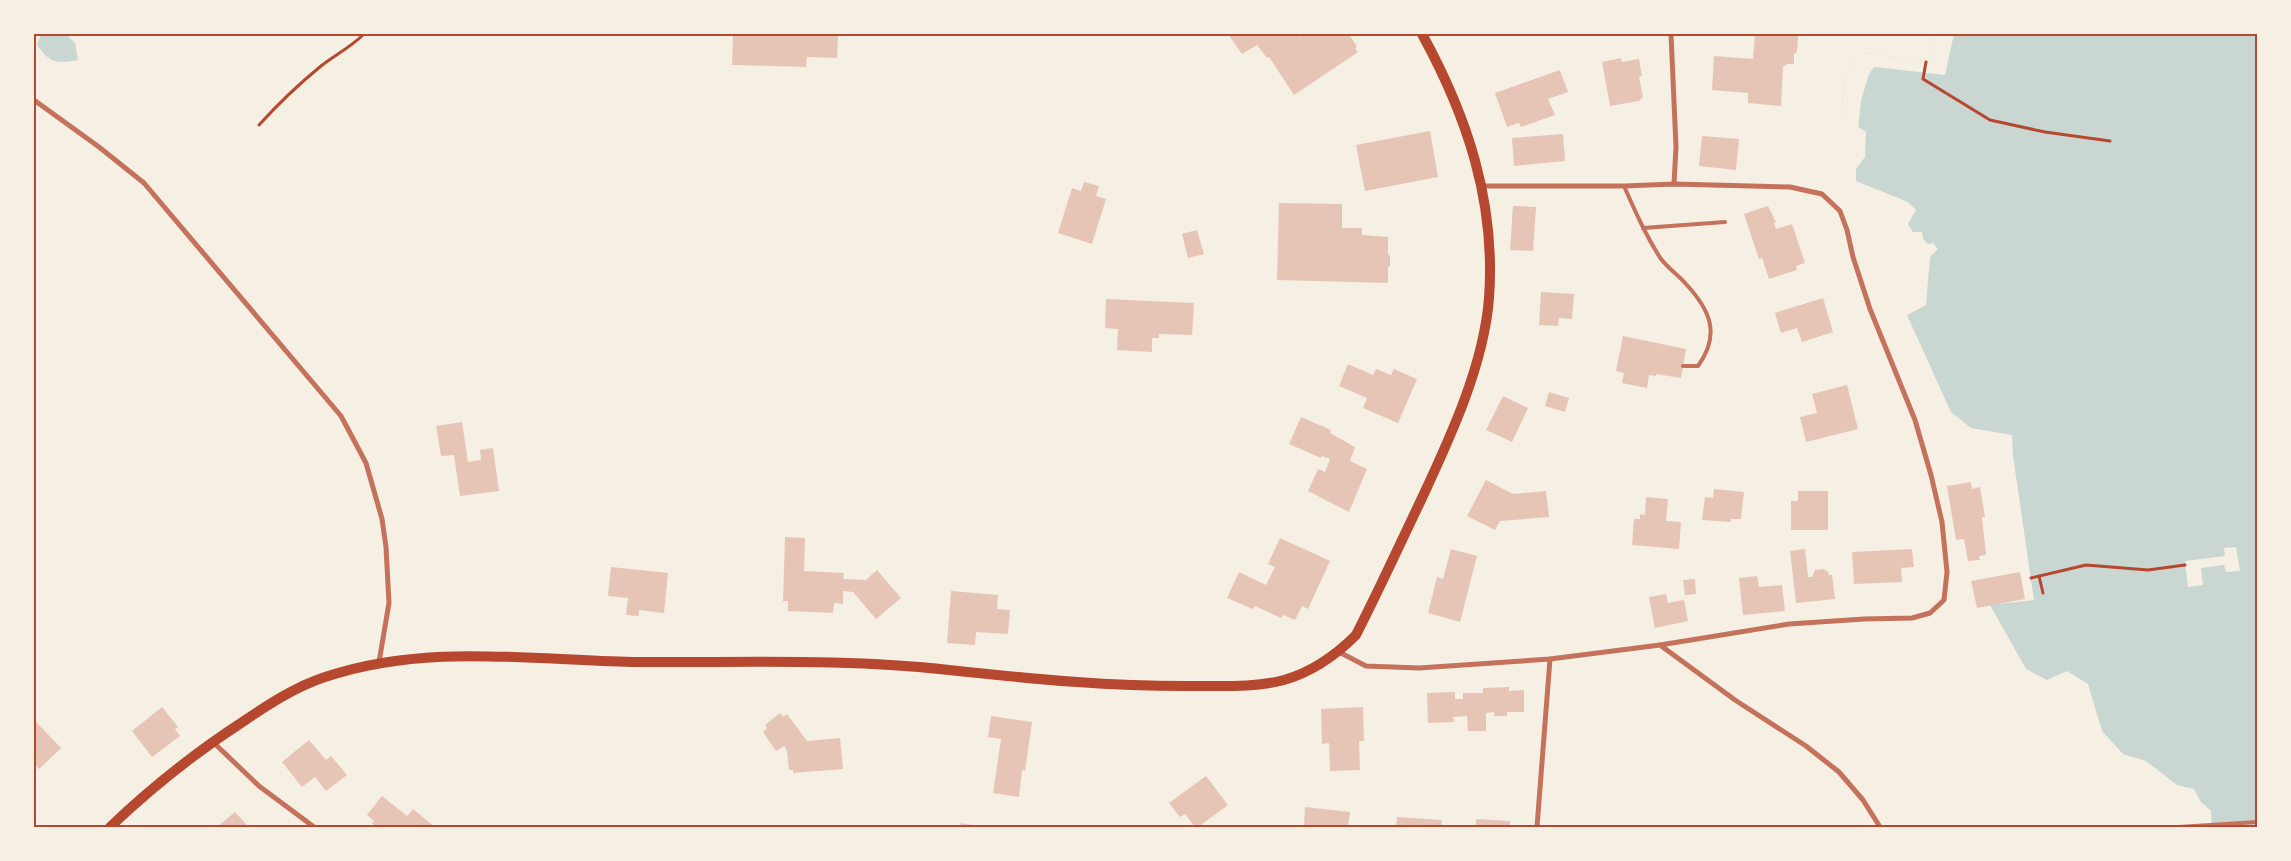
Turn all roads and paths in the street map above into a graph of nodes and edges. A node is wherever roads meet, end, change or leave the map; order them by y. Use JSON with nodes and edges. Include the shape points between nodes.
{"nodes":[{"id":1,"x":364,"y":34,"type":"edge"},
{"id":2,"x":1422,"y":34,"type":"edge"},
{"id":3,"x":1670,"y":34,"type":"edge"},
{"id":4,"x":1926,"y":62,"type":"dead end"},
{"id":5,"x":34,"y":100,"type":"edge"},
{"id":6,"x":259,"y":125,"type":"dead end"},
{"id":7,"x":2110,"y":141,"type":"dead end"},
{"id":8,"x":1674,"y":184,"type":"junction"},
{"id":9,"x":1482,"y":186,"type":"junction"},
{"id":10,"x":1624,"y":186,"type":"junction"},
{"id":11,"x":1725,"y":222,"type":"dead end"},
{"id":12,"x":1643,"y":228,"type":"junction"},
{"id":13,"x":1683,"y":366,"type":"dead end"},
{"id":14,"x":2185,"y":565,"type":"dead end"},
{"id":15,"x":2039,"y":576,"type":"junction"},
{"id":16,"x":2031,"y":578,"type":"dead end"},
{"id":17,"x":2044,"y":593,"type":"dead end"},
{"id":18,"x":1660,"y":645,"type":"junction"},
{"id":19,"x":1339,"y":652,"type":"junction"},
{"id":20,"x":1550,"y":660,"type":"junction"},
{"id":21,"x":379,"y":662,"type":"junction"},
{"id":22,"x":212,"y":741,"type":"junction"},
{"id":23,"x":2257,"y":822,"type":"edge"},
{"id":24,"x":110,"y":827,"type":"edge"},
{"id":25,"x":314,"y":827,"type":"edge"},
{"id":26,"x":1537,"y":827,"type":"edge"},
{"id":27,"x":1880,"y":827,"type":"edge"},
{"id":28,"x":2179,"y":827,"type":"edge"}],
"edges":[{"from":1,"to":6,"type":"path","via":[[353,46],[322,65]]},
{"from":2,"to":9,"type":"main road","via":[[1468,133]]},
{"from":3,"to":8,"type":"street","via":[[1676,147]]},
{"from":4,"to":7,"type":"path","via":[[1923,78],[1990,120]]},
{"from":5,"to":21,"type":"street","via":[[144,183],[341,416],[366,463],[382,519],[388,603]]},
{"from":8,"to":10,"type":"street"},
{"from":8,"to":18,"type":"street","via":[[1790,187],[1822,194],[1840,212],[1870,309],[1915,420],[1942,522],[1947,572],[1944,600],[1930,613],[1912,618],[1789,624]]},
{"from":9,"to":10,"type":"street"},
{"from":9,"to":19,"type":"main road","via":[[1489,298],[1471,378],[1441,457],[1379,589],[1356,635]]},
{"from":10,"to":12,"type":"lane"},
{"from":11,"to":12,"type":"lane"},
{"from":12,"to":13,"type":"lane","via":[[1663,261],[1686,284],[1710,317],[1707,353],[1698,366]]},
{"from":14,"to":15,"type":"path","via":[[2148,570],[2086,565]]},
{"from":15,"to":16,"type":"path"},
{"from":15,"to":17,"type":"path"},
{"from":18,"to":20,"type":"street"},
{"from":18,"to":27,"type":"street","via":[[1839,772],[1863,800]]},
{"from":19,"to":20,"type":"street","via":[[1366,666],[1419,668]]},
{"from":19,"to":21,"type":"main road","via":[[1307,672],[1282,681],[1228,686],[1002,677],[945,669],[832,662],[578,661],[463,656]]},
{"from":20,"to":26,"type":"street"},
{"from":21,"to":22,"type":"main road","via":[[323,677],[296,689]]},
{"from":22,"to":24,"type":"main road","via":[[146,792]]},
{"from":22,"to":25,"type":"street","via":[[259,786]]},
{"from":23,"to":28,"type":"lane"}]}
